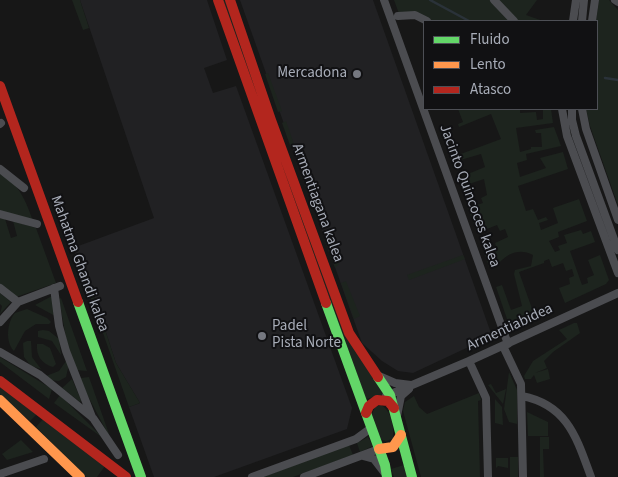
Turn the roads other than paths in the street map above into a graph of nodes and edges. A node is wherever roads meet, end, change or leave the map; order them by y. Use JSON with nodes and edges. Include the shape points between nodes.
{"nodes":[{"id":1,"x":218,"y":0,"type":"edge"},
{"id":2,"x":230,"y":0,"type":"edge"},
{"id":3,"x":384,"y":0,"type":"edge"},
{"id":4,"x":494,"y":0,"type":"edge"},
{"id":5,"x":576,"y":0,"type":"edge"},
{"id":6,"x":584,"y":0,"type":"edge"},
{"id":7,"x":594,"y":0,"type":"edge"},
{"id":8,"x":398,"y":16,"type":"dead end"},
{"id":9,"x":425,"y":20,"type":"edge"},
{"id":10,"x":513,"y":20,"type":"edge"},
{"id":11,"x":573,"y":20,"type":"edge"},
{"id":12,"x":582,"y":20,"type":"edge"},
{"id":13,"x":592,"y":20,"type":"edge"},
{"id":14,"x":0,"y":86,"type":"edge"},
{"id":15,"x":562,"y":110,"type":"edge"},
{"id":16,"x":572,"y":110,"type":"edge"},
{"id":17,"x":582,"y":110,"type":"edge"},
{"id":18,"x":0,"y":168,"type":"edge"},
{"id":19,"x":24,"y":188,"type":"dead end"},
{"id":20,"x":0,"y":214,"type":"edge"},
{"id":21,"x":618,"y":220,"type":"edge"},
{"id":22,"x":37,"y":224,"type":"dead end"},
{"id":23,"x":618,"y":250,"type":"edge"},
{"id":24,"x":618,"y":273,"type":"edge"},
{"id":25,"x":0,"y":288,"type":"edge"},
{"id":26,"x":618,"y":293,"type":"edge"},
{"id":27,"x":18,"y":302,"type":"junction"},
{"id":28,"x":0,"y":322,"type":"edge"},
{"id":29,"x":506,"y":345,"type":"junction"},
{"id":30,"x":0,"y":352,"type":"edge"},
{"id":31,"x":469,"y":362,"type":"junction"},
{"id":32,"x":379,"y":376,"type":"junction"},
{"id":33,"x":0,"y":381,"type":"edge"},
{"id":34,"x":413,"y":386,"type":"junction"},
{"id":35,"x":390,"y":395,"type":"junction"},
{"id":36,"x":522,"y":396,"type":"junction"},
{"id":37,"x":0,"y":400,"type":"edge"},
{"id":38,"x":377,"y":400,"type":"junction"},
{"id":39,"x":366,"y":413,"type":"junction"},
{"id":40,"x":396,"y":413,"type":"junction"},
{"id":41,"x":93,"y":418,"type":"junction"},
{"id":42,"x":371,"y":428,"type":"junction"},
{"id":43,"x":402,"y":434,"type":"junction"},
{"id":44,"x":379,"y":449,"type":"junction"},
{"id":45,"x":130,"y":452,"type":"junction"},
{"id":46,"x":118,"y":455,"type":"dead end"},
{"id":47,"x":363,"y":456,"type":"junction"},
{"id":48,"x":44,"y":459,"type":"dead end"},
{"id":49,"x":0,"y":474,"type":"edge"},
{"id":50,"x":80,"y":477,"type":"edge"},
{"id":51,"x":126,"y":477,"type":"edge"},
{"id":52,"x":141,"y":477,"type":"edge"},
{"id":53,"x":252,"y":477,"type":"edge"},
{"id":54,"x":304,"y":477,"type":"edge"},
{"id":55,"x":387,"y":477,"type":"edge"},
{"id":56,"x":412,"y":477,"type":"edge"},
{"id":57,"x":488,"y":477,"type":"edge"},
{"id":58,"x":523,"y":477,"type":"edge"},
{"id":59,"x":591,"y":477,"type":"edge"}],
"edges":[{"from":1,"to":39,"type":"main road","name":"Armentiagana kalea"},
{"from":2,"to":32,"type":"main road","name":"Armentiagana kalea","via":[[349,333]]},
{"from":3,"to":29,"type":"street","name":"Jacinto Quincoces kalea"},
{"from":4,"to":10,"type":"street"},
{"from":5,"to":11,"type":"street"},
{"from":6,"to":12,"type":"street"},
{"from":7,"to":13,"type":"street"},
{"from":8,"to":9,"type":"street","via":[[415,15]]},
{"from":14,"to":45,"type":"main road","name":"Mahatma Ghandi kalea"},
{"from":15,"to":24,"type":"street","via":[[567,136]]},
{"from":16,"to":23,"type":"street","via":[[576,136]]},
{"from":17,"to":21,"type":"street"},
{"from":18,"to":19,"type":"street"},
{"from":20,"to":22,"type":"street"},
{"from":25,"to":27,"type":"street"},
{"from":26,"to":29,"type":"street","name":"Armentiabidea"},
{"from":27,"to":28,"type":"street"},
{"from":27,"to":41,"type":"street","via":[[57,287],[59,326]]},
{"from":29,"to":31,"type":"street","name":"Armentiabidea"},
{"from":29,"to":36,"type":"street","name":"Jacinto Quincoces kalea","via":[[521,384]]},
{"from":30,"to":41,"type":"street","via":[[40,375]]},
{"from":31,"to":34,"type":"street","name":"Armentiabidea"},
{"from":31,"to":57,"type":"street","via":[[486,398]]},
{"from":32,"to":34,"type":"street"},
{"from":32,"to":35,"type":"main road","name":"Armentiagana kalea"},
{"from":33,"to":51,"type":"main road"},
{"from":34,"to":35,"type":"street","name":"Armentiabidea"},
{"from":34,"to":40,"type":"street","via":[[401,396]]},
{"from":35,"to":38,"type":"street","name":"Armentiabidea"},
{"from":35,"to":40,"type":"main road","name":"Armentiagana kalea"},
{"from":36,"to":58,"type":"street","name":"Jacinto Quincoces kalea"},
{"from":36,"to":59,"type":"street","via":[[546,406],[568,423]]},
{"from":37,"to":50,"type":"main road"},
{"from":38,"to":39,"type":"main road"},
{"from":38,"to":40,"type":"main road","via":[[388,401]]},
{"from":39,"to":42,"type":"main road","name":"Armentiagana kalea"},
{"from":40,"to":43,"type":"main road","name":"Armentiagana kalea"},
{"from":41,"to":46,"type":"street"},
{"from":42,"to":44,"type":"main road","name":"Armentiagana kalea"},
{"from":42,"to":53,"type":"street","via":[[356,439]]},
{"from":43,"to":44,"type":"main road","via":[[392,448]]},
{"from":43,"to":56,"type":"main road","name":"Armentiagana kalea"},
{"from":44,"to":47,"type":"street"},
{"from":44,"to":55,"type":"main road","name":"Armentiagana kalea"},
{"from":45,"to":51,"type":"main road","name":"Mahatma Ghandi kalea"},
{"from":45,"to":52,"type":"main road","name":"Mahatma Ghandi kalea"},
{"from":47,"to":54,"type":"street"},
{"from":47,"to":55,"type":"street","via":[[374,459]]},
{"from":48,"to":49,"type":"street"}]}
